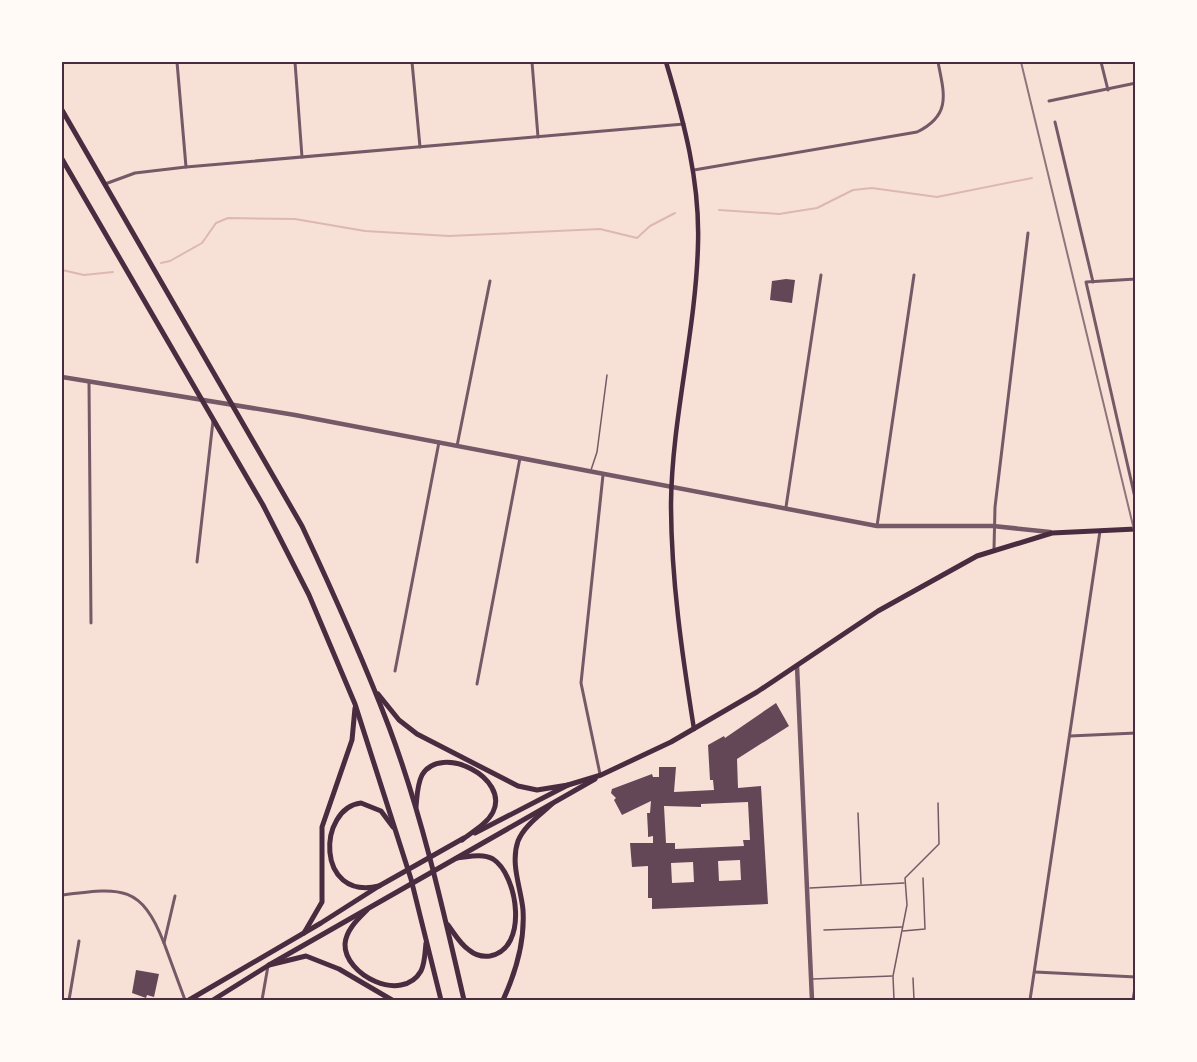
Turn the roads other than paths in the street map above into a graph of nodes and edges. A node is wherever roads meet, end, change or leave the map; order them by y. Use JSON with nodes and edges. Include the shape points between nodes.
{"nodes":[{"id":1,"x":177,"y":62,"type":"edge"},
{"id":2,"x":295,"y":62,"type":"edge"},
{"id":3,"x":412,"y":62,"type":"edge"},
{"id":4,"x":532,"y":62,"type":"edge"},
{"id":5,"x":666,"y":62,"type":"edge"},
{"id":6,"x":938,"y":62,"type":"edge"},
{"id":7,"x":1101,"y":62,"type":"edge"},
{"id":8,"x":1136,"y":83,"type":"edge"},
{"id":9,"x":1108,"y":90,"type":"junction"},
{"id":10,"x":1049,"y":101,"type":"dead end"},
{"id":11,"x":62,"y":110,"type":"edge"},
{"id":12,"x":1055,"y":122,"type":"dead end"},
{"id":13,"x":685,"y":124,"type":"junction"},
{"id":14,"x":538,"y":138,"type":"junction"},
{"id":15,"x":420,"y":147,"type":"junction"},
{"id":16,"x":302,"y":157,"type":"junction"},
{"id":17,"x":62,"y":159,"type":"edge"},
{"id":18,"x":186,"y":167,"type":"junction"},
{"id":19,"x":694,"y":170,"type":"junction"},
{"id":20,"x":105,"y":184,"type":"junction"},
{"id":21,"x":1028,"y":233,"type":"dead end"},
{"id":22,"x":821,"y":275,"type":"dead end"},
{"id":23,"x":914,"y":275,"type":"dead end"},
{"id":24,"x":1136,"y":279,"type":"edge"},
{"id":25,"x":490,"y":281,"type":"dead end"},
{"id":26,"x":1094,"y":282,"type":"junction"},
{"id":27,"x":607,"y":375,"type":"dead end"},
{"id":28,"x":62,"y":377,"type":"edge"},
{"id":29,"x":90,"y":382,"type":"junction"},
{"id":30,"x":200,"y":399,"type":"junction"},
{"id":31,"x":231,"y":404,"type":"junction"},
{"id":32,"x":213,"y":421,"type":"junction"},
{"id":33,"x":439,"y":442,"type":"junction"},
{"id":34,"x":456,"y":446,"type":"junction"},
{"id":35,"x":520,"y":458,"type":"junction"},
{"id":36,"x":591,"y":471,"type":"junction"},
{"id":37,"x":603,"y":474,"type":"junction"},
{"id":38,"x":673,"y":485,"type":"junction"},
{"id":39,"x":1136,"y":502,"type":"edge"},
{"id":40,"x":786,"y":507,"type":"junction"},
{"id":41,"x":877,"y":526,"type":"junction"},
{"id":42,"x":993,"y":526,"type":"junction"},
{"id":43,"x":1136,"y":529,"type":"edge"},
{"id":44,"x":1100,"y":531,"type":"junction"},
{"id":45,"x":1052,"y":533,"type":"junction"},
{"id":46,"x":994,"y":549,"type":"junction"},
{"id":47,"x":197,"y":562,"type":"dead end"},
{"id":48,"x":91,"y":623,"type":"dead end"},
{"id":49,"x":797,"y":666,"type":"junction"},
{"id":50,"x":395,"y":671,"type":"dead end"},
{"id":51,"x":477,"y":684,"type":"dead end"},
{"id":52,"x":374,"y":689,"type":"junction"},
{"id":53,"x":355,"y":704,"type":"junction"},
{"id":54,"x":694,"y":729,"type":"junction"},
{"id":55,"x":1136,"y":733,"type":"edge"},
{"id":56,"x":1070,"y":736,"type":"junction"},
{"id":57,"x":601,"y":776,"type":"junction"},
{"id":58,"x":568,"y":785,"type":"junction"},
{"id":59,"x":938,"y":803,"type":"dead end"},
{"id":60,"x":552,"y":804,"type":"junction"},
{"id":61,"x":416,"y":809,"type":"junction"},
{"id":62,"x":858,"y":813,"type":"dead end"},
{"id":63,"x":396,"y":830,"type":"junction"},
{"id":64,"x":462,"y":840,"type":"junction"},
{"id":65,"x":455,"y":859,"type":"junction"},
{"id":66,"x":923,"y":879,"type":"dead end"},
{"id":67,"x":905,"y":883,"type":"junction"},
{"id":68,"x":861,"y":885,"type":"junction"},
{"id":69,"x":379,"y":886,"type":"junction"},
{"id":70,"x":807,"y":888,"type":"junction"},
{"id":71,"x":62,"y":895,"type":"edge"},
{"id":72,"x":175,"y":896,"type":"dead end"},
{"id":73,"x":368,"y":910,"type":"junction"},
{"id":74,"x":446,"y":922,"type":"junction"},
{"id":75,"x":903,"y":927,"type":"junction"},
{"id":76,"x":824,"y":930,"type":"dead end"},
{"id":77,"x":902,"y":931,"type":"junction"},
{"id":78,"x":304,"y":933,"type":"junction"},
{"id":79,"x":426,"y":938,"type":"junction"},
{"id":80,"x":79,"y":940,"type":"dead end"},
{"id":81,"x":164,"y":943,"type":"junction"},
{"id":82,"x":269,"y":964,"type":"junction"},
{"id":83,"x":1035,"y":972,"type":"junction"},
{"id":84,"x":893,"y":976,"type":"junction"},
{"id":85,"x":1136,"y":977,"type":"edge"},
{"id":86,"x":913,"y":978,"type":"dead end"},
{"id":87,"x":812,"y":980,"type":"junction"},
{"id":88,"x":1136,"y":982,"type":"edge"},
{"id":89,"x":69,"y":1000,"type":"edge"},
{"id":90,"x":187,"y":1000,"type":"edge"},
{"id":91,"x":213,"y":1000,"type":"edge"},
{"id":92,"x":262,"y":1000,"type":"edge"},
{"id":93,"x":392,"y":1000,"type":"edge"},
{"id":94,"x":441,"y":1000,"type":"edge"},
{"id":95,"x":464,"y":1000,"type":"edge"},
{"id":96,"x":503,"y":1000,"type":"edge"},
{"id":97,"x":812,"y":1000,"type":"edge"},
{"id":98,"x":894,"y":1000,"type":"edge"},
{"id":99,"x":914,"y":1000,"type":"edge"},
{"id":100,"x":1030,"y":1000,"type":"edge"},
{"id":101,"x":1132,"y":1000,"type":"edge"}],
"edges":[{"from":1,"to":18,"type":"street"},
{"from":2,"to":16,"type":"street"},
{"from":3,"to":15,"type":"street"},
{"from":4,"to":14,"type":"street"},
{"from":5,"to":13,"type":"main road"},
{"from":6,"to":19,"type":"street","via":[[945,98],[943,109],[928,127],[917,132]]},
{"from":7,"to":9,"type":"street"},
{"from":8,"to":9,"type":"street"},
{"from":9,"to":10,"type":"street"},
{"from":11,"to":20,"type":"main road"},
{"from":12,"to":26,"type":"street"},
{"from":13,"to":14,"type":"street"},
{"from":13,"to":19,"type":"main road"},
{"from":14,"to":15,"type":"street"},
{"from":15,"to":16,"type":"street"},
{"from":16,"to":18,"type":"street"},
{"from":17,"to":30,"type":"main road"},
{"from":18,"to":20,"type":"street","via":[[135,173]]},
{"from":19,"to":38,"type":"main road","via":[[697,266]]},
{"from":20,"to":31,"type":"main road"},
{"from":21,"to":42,"type":"street"},
{"from":22,"to":40,"type":"street"},
{"from":23,"to":41,"type":"street"},
{"from":24,"to":26,"type":"street"},
{"from":25,"to":34,"type":"street"},
{"from":26,"to":39,"type":"street","via":[[1086,282]]},
{"from":27,"to":36,"type":"lane"},
{"from":28,"to":29,"type":"street"},
{"from":29,"to":30,"type":"street"},
{"from":29,"to":48,"type":"street"},
{"from":30,"to":31,"type":"street"},
{"from":30,"to":32,"type":"main road"},
{"from":31,"to":33,"type":"street"},
{"from":31,"to":52,"type":"main road","via":[[302,526]]},
{"from":32,"to":47,"type":"street"},
{"from":32,"to":53,"type":"main road","via":[[281,539]]},
{"from":33,"to":34,"type":"street"},
{"from":33,"to":50,"type":"street"},
{"from":34,"to":35,"type":"street"},
{"from":35,"to":36,"type":"street"},
{"from":35,"to":51,"type":"street"},
{"from":36,"to":37,"type":"street"},
{"from":37,"to":38,"type":"street"},
{"from":37,"to":57,"type":"street","via":[[581,683]]},
{"from":38,"to":40,"type":"street"},
{"from":38,"to":54,"type":"main road","via":[[674,572]]},
{"from":40,"to":41,"type":"street"},
{"from":41,"to":42,"type":"street"},
{"from":42,"to":45,"type":"street"},
{"from":42,"to":46,"type":"street"},
{"from":43,"to":44,"type":"main road"},
{"from":44,"to":45,"type":"main road"},
{"from":44,"to":56,"type":"street"},
{"from":45,"to":46,"type":"main road"},
{"from":46,"to":49,"type":"main road","via":[[878,611]]},
{"from":49,"to":54,"type":"main road"},
{"from":49,"to":70,"type":"street"},
{"from":52,"to":58,"type":"main road","via":[[399,720],[417,734],[518,786],[537,790]]},
{"from":52,"to":61,"type":"main road"},
{"from":53,"to":63,"type":"main road"},
{"from":53,"to":78,"type":"main road","via":[[352,740],[322,827],[322,902]]},
{"from":54,"to":57,"type":"main road"},
{"from":55,"to":56,"type":"street"},
{"from":56,"to":83,"type":"street"},
{"from":57,"to":58,"type":"main road"},
{"from":57,"to":60,"type":"main road"},
{"from":58,"to":64,"type":"main road"},
{"from":59,"to":67,"type":"lane","via":[[939,844],[907,873]]},
{"from":60,"to":65,"type":"main road"},
{"from":60,"to":96,"type":"main road","via":[[523,833],[515,852],[523,933],[518,964]]},
{"from":61,"to":64,"type":"main road","via":[[421,778],[434,765],[452,763],[484,778],[494,791],[494,810]]},
{"from":61,"to":74,"type":"main road"},
{"from":62,"to":68,"type":"lane"},
{"from":63,"to":69,"type":"main road","via":[[381,811],[367,804],[349,806],[334,824],[331,855],[335,872],[348,885],[366,889]]},
{"from":63,"to":79,"type":"main road"},
{"from":64,"to":69,"type":"main road"},
{"from":65,"to":73,"type":"main road"},
{"from":65,"to":74,"type":"main road","via":[[483,856],[499,864],[511,889],[515,931],[507,947],[485,957],[470,951]]},
{"from":66,"to":77,"type":"lane","via":[[925,929]]},
{"from":67,"to":68,"type":"lane"},
{"from":67,"to":75,"type":"lane"},
{"from":68,"to":70,"type":"lane"},
{"from":69,"to":78,"type":"main road"},
{"from":70,"to":87,"type":"street"},
{"from":71,"to":81,"type":"street","via":[[112,891],[135,896],[147,908]]},
{"from":72,"to":81,"type":"street"},
{"from":73,"to":79,"type":"main road","via":[[347,934],[346,954],[381,985],[401,986],[420,973]]},
{"from":73,"to":82,"type":"main road"},
{"from":74,"to":95,"type":"main road"},
{"from":75,"to":76,"type":"lane"},
{"from":75,"to":77,"type":"lane"},
{"from":77,"to":84,"type":"lane"},
{"from":78,"to":90,"type":"main road"},
{"from":79,"to":94,"type":"main road"},
{"from":80,"to":89,"type":"street"},
{"from":81,"to":90,"type":"street"},
{"from":82,"to":91,"type":"main road"},
{"from":82,"to":92,"type":"street"},
{"from":82,"to":93,"type":"main road","via":[[306,956],[339,969]]},
{"from":83,"to":85,"type":"street"},
{"from":83,"to":100,"type":"street"},
{"from":84,"to":87,"type":"lane"},
{"from":84,"to":98,"type":"lane"},
{"from":86,"to":99,"type":"lane"},
{"from":87,"to":97,"type":"street"},
{"from":88,"to":101,"type":"street"}]}
